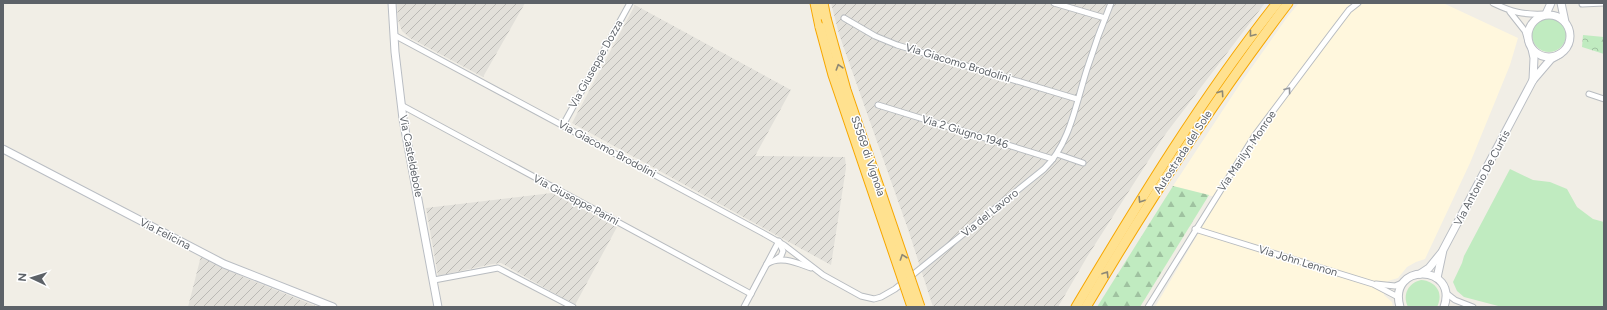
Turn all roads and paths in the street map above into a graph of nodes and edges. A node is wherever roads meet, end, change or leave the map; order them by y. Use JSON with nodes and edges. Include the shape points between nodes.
{"nodes":[{"id":1,"x":392,"y":3,"type":"edge"},
{"id":2,"x":630,"y":3,"type":"edge"},
{"id":3,"x":815,"y":3,"type":"edge"},
{"id":4,"x":822,"y":3,"type":"edge"},
{"id":5,"x":1054,"y":3,"type":"edge"},
{"id":6,"x":1111,"y":3,"type":"edge"},
{"id":7,"x":1276,"y":3,"type":"edge"},
{"id":8,"x":1288,"y":3,"type":"edge"},
{"id":9,"x":1358,"y":3,"type":"edge"},
{"id":10,"x":1493,"y":3,"type":"edge"},
{"id":11,"x":1551,"y":3,"type":"edge"},
{"id":12,"x":1561,"y":3,"type":"edge"},
{"id":13,"x":1604,"y":3,"type":"edge"},
{"id":14,"x":1582,"y":4,"type":"edge"},
{"id":15,"x":1510,"y":11,"type":"junction"},
{"id":16,"x":1545,"y":14,"type":"junction"},
{"id":17,"x":844,"y":18,"type":"dead end"},
{"id":18,"x":1105,"y":18,"type":"junction"},
{"id":19,"x":1566,"y":22,"type":"junction"},
{"id":20,"x":394,"y":35,"type":"junction"},
{"id":21,"x":1528,"y":41,"type":"junction"},
{"id":22,"x":1532,"y":50,"type":"junction"},
{"id":23,"x":1560,"y":54,"type":"junction"},
{"id":24,"x":1533,"y":80,"type":"junction"},
{"id":25,"x":1589,"y":94,"type":"dead end"},
{"id":26,"x":1077,"y":99,"type":"junction"},
{"id":27,"x":1604,"y":99,"type":"edge"},
{"id":28,"x":401,"y":105,"type":"junction"},
{"id":29,"x":878,"y":105,"type":"dead end"},
{"id":30,"x":563,"y":125,"type":"junction"},
{"id":31,"x":3,"y":149,"type":"edge"},
{"id":32,"x":1057,"y":154,"type":"junction"},
{"id":33,"x":1052,"y":160,"type":"junction"},
{"id":34,"x":1084,"y":163,"type":"dead end"},
{"id":35,"x":1196,"y":229,"type":"junction"},
{"id":36,"x":778,"y":241,"type":"junction"},
{"id":37,"x":1443,"y":250,"type":"junction"},
{"id":38,"x":773,"y":261,"type":"junction"},
{"id":39,"x":766,"y":265,"type":"junction"},
{"id":40,"x":816,"y":269,"type":"junction"},
{"id":41,"x":1420,"y":274,"type":"junction"},
{"id":42,"x":1437,"y":278,"type":"junction"},
{"id":43,"x":434,"y":280,"type":"junction"},
{"id":44,"x":1402,"y":283,"type":"junction"},
{"id":45,"x":1373,"y":284,"type":"junction"},
{"id":46,"x":1446,"y":293,"type":"junction"},
{"id":47,"x":751,"y":294,"type":"junction"},
{"id":48,"x":1398,"y":297,"type":"junction"},
{"id":49,"x":333,"y":307,"type":"edge"},
{"id":50,"x":438,"y":307,"type":"edge"},
{"id":51,"x":573,"y":307,"type":"edge"},
{"id":52,"x":744,"y":307,"type":"edge"},
{"id":53,"x":912,"y":307,"type":"edge"},
{"id":54,"x":920,"y":307,"type":"edge"},
{"id":55,"x":1076,"y":307,"type":"edge"},
{"id":56,"x":1086,"y":307,"type":"edge"},
{"id":57,"x":1148,"y":307,"type":"edge"},
{"id":58,"x":1400,"y":307,"type":"edge"},
{"id":59,"x":1444,"y":307,"type":"edge"},
{"id":60,"x":1473,"y":307,"type":"edge"}],
"edges":[{"from":1,"to":20,"type":"street","name":"Via Casteldebole"},
{"from":2,"to":30,"type":"street","name":"Via Giuseppe Dozza"},
{"from":3,"to":53,"type":"highway","name":"SS569 di Vignola","bridge":true,"via":[[833,75]]},
{"from":54,"to":4,"type":"highway","name":"SS569 di Vignola","one_way":true,"bridge":true,"via":[[846,90]]},
{"from":5,"to":18,"type":"street"},
{"from":6,"to":18,"type":"street","name":"Via del Lavoro"},
{"from":7,"to":55,"type":"highway","name":"Autostrada del Sole","one_way":true,"via":[[1174,146]]},
{"from":56,"to":8,"type":"highway","name":"Autostrada del Sole","one_way":true,"via":[[1209,110]]},
{"from":35,"to":9,"type":"street","name":"Via Marilyn Monroe","one_way":true,"via":[[1254,135],[1349,10]]},
{"from":10,"to":15,"type":"street"},
{"from":11,"to":16,"type":"street"},
{"from":12,"to":19,"type":"street"},
{"from":13,"to":14,"type":"street"},
{"from":15,"to":16,"type":"street"},
{"from":15,"to":21,"type":"street","via":[[1525,31]]},
{"from":16,"to":19,"type":"street","via":[[1555,15]]},
{"from":16,"to":21,"type":"street","via":[[1532,22],[1527,35]]},
{"from":17,"to":26,"type":"street","name":"Via Giacomo Brodolini","via":[[897,45]]},
{"from":18,"to":26,"type":"street","name":"Via del Lavoro"},
{"from":19,"to":23,"type":"street","via":[[1569,28],[1569,43]]},
{"from":20,"to":28,"type":"street","name":"Via Casteldebole"},
{"from":20,"to":30,"type":"street","name":"Via Giacomo Brodolini"},
{"from":21,"to":22,"type":"street"},
{"from":22,"to":23,"type":"street","via":[[1548,57]]},
{"from":22,"to":24,"type":"street","name":"Via Antonio De Curtis"},
{"from":23,"to":24,"type":"street","name":"Via Antonio De Curtis"},
{"from":24,"to":37,"type":"street","name":"Via Antonio De Curtis"},
{"from":25,"to":27,"type":"street"},
{"from":26,"to":32,"type":"street","name":"Via del Lavoro","via":[[1065,139]]},
{"from":28,"to":43,"type":"street","name":"Via Casteldebole"},
{"from":28,"to":47,"type":"street","name":"Via Giuseppe Parini"},
{"from":29,"to":33,"type":"street","name":"Via 2 Giugno 1946"},
{"from":30,"to":36,"type":"street","name":"Via Giacomo Brodolini"},
{"from":31,"to":49,"type":"street","name":"Via Felicina","via":[[224,264]]},
{"from":32,"to":33,"type":"street","name":"Via del Lavoro"},
{"from":32,"to":34,"type":"street"},
{"from":33,"to":40,"type":"street","name":"Via del Lavoro","via":[[889,293],[874,299],[861,296],[832,281]]},
{"from":35,"to":45,"type":"street","name":"Via John Lennon"},
{"from":35,"to":57,"type":"street","name":"Via Marilyn Monroe"},
{"from":36,"to":38,"type":"street","via":[[782,247],[782,254]]},
{"from":36,"to":39,"type":"street"},
{"from":36,"to":40,"type":"street","name":"Via Giacomo Brodolini"},
{"from":37,"to":41,"type":"street","via":[[1429,268]]},
{"from":37,"to":42,"type":"street","name":"Via Antonio De Curtis"},
{"from":38,"to":39,"type":"street"},
{"from":38,"to":40,"type":"street","via":[[789,261]]},
{"from":39,"to":47,"type":"street"},
{"from":41,"to":42,"type":"street"},
{"from":41,"to":44,"type":"street"},
{"from":42,"to":46,"type":"street"},
{"from":43,"to":50,"type":"street","name":"Via Casteldebole"},
{"from":43,"to":51,"type":"street","via":[[498,268]]},
{"from":44,"to":45,"type":"street","via":[[1396,286]]},
{"from":44,"to":48,"type":"street"},
{"from":45,"to":48,"type":"street","name":"Via John Lennon"},
{"from":46,"to":59,"type":"street"},
{"from":46,"to":60,"type":"street","via":[[1455,300]]},
{"from":47,"to":52,"type":"street"},
{"from":48,"to":58,"type":"street"}]}
